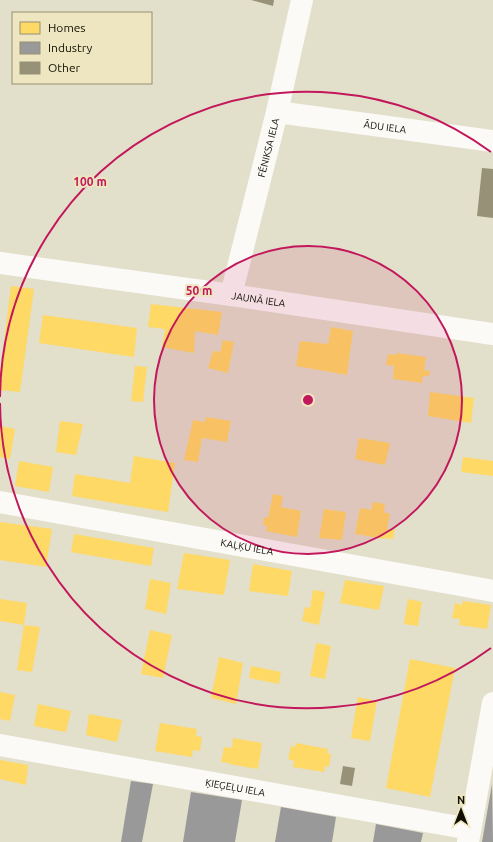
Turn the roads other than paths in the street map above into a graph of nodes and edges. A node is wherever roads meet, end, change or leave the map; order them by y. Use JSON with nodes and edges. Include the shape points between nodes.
{"nodes":[{"id":1,"x":302,"y":0,"type":"edge"},
{"id":2,"x":278,"y":112,"type":"junction"},
{"id":3,"x":493,"y":141,"type":"edge"},
{"id":4,"x":0,"y":263,"type":"edge"},
{"id":5,"x":231,"y":295,"type":"junction"},
{"id":6,"x":493,"y":334,"type":"edge"},
{"id":7,"x":0,"y":502,"type":"edge"},
{"id":8,"x":493,"y":592,"type":"edge"},
{"id":9,"x":493,"y":703,"type":"edge"},
{"id":10,"x":0,"y":745,"type":"edge"},
{"id":11,"x":469,"y":836,"type":"edge"}],
"edges":[{"from":1,"to":2,"type":"street","name":"FĒNIKSA IELA"},
{"from":2,"to":3,"type":"street","name":"ĀDU IELA"},
{"from":2,"to":5,"type":"street","name":"FĒNIKSA IELA"},
{"from":4,"to":5,"type":"street","name":"JAUNĀ IELA"},
{"from":5,"to":6,"type":"street","name":"JAUNĀ IELA"},
{"from":7,"to":8,"type":"street","name":"KAĻĶU IELA"},
{"from":9,"to":11,"type":"street"},
{"from":10,"to":11,"type":"street","name":"ĶIEĢEĻU IELA"}]}
